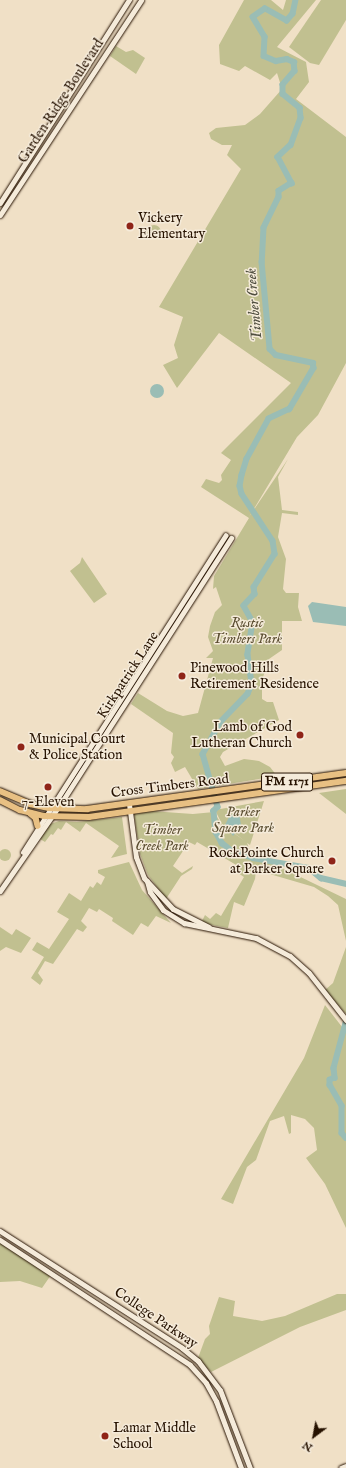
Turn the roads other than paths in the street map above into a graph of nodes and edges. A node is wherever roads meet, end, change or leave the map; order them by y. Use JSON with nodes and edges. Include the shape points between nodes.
{"nodes":[{"id":1,"x":129,"y":0,"type":"edge"},
{"id":2,"x":141,"y":0,"type":"edge"},
{"id":3,"x":0,"y":203,"type":"edge"},
{"id":4,"x":7,"y":208,"type":"junction"},
{"id":5,"x":0,"y":214,"type":"edge"},
{"id":6,"x":226,"y":535,"type":"dead end"},
{"id":7,"x":231,"y":538,"type":"dead end"},
{"id":8,"x":82,"y":757,"type":"junction"},
{"id":9,"x":88,"y":761,"type":"junction"},
{"id":10,"x":346,"y":773,"type":"edge"},
{"id":11,"x":309,"y":778,"type":"junction"},
{"id":12,"x":346,"y":781,"type":"edge"},
{"id":13,"x":310,"y":786,"type":"junction"},
{"id":14,"x":0,"y":791,"type":"edge"},
{"id":15,"x":0,"y":800,"type":"edge"},
{"id":16,"x":129,"y":804,"type":"junction"},
{"id":17,"x":49,"y":808,"type":"junction"},
{"id":18,"x":56,"y":809,"type":"junction"},
{"id":19,"x":26,"y":811,"type":"junction"},
{"id":20,"x":130,"y":812,"type":"junction"},
{"id":21,"x":48,"y":816,"type":"junction"},
{"id":22,"x":38,"y":826,"type":"junction"},
{"id":23,"x":18,"y":865,"type":"junction"},
{"id":24,"x":0,"y":891,"type":"edge"},
{"id":25,"x":344,"y":1019,"type":"edge"},
{"id":26,"x":0,"y":1232,"type":"edge"},
{"id":27,"x":0,"y":1240,"type":"edge"},
{"id":28,"x":26,"y":1248,"type":"junction"},
{"id":29,"x":22,"y":1254,"type":"junction"},
{"id":30,"x":346,"y":1466,"type":"edge"},
{"id":31,"x":241,"y":1468,"type":"edge"},
{"id":32,"x":250,"y":1468,"type":"edge"},
{"id":33,"x":341,"y":1468,"type":"edge"}],
"edges":[{"from":1,"to":3,"type":"main road","name":"Garden Ridge Boulevard"},
{"from":2,"to":4,"type":"main road","name":"Garden Ridge Boulevard"},
{"from":3,"to":4,"type":"main road"},
{"from":4,"to":5,"type":"main road","name":"Garden Ridge Boulevard"},
{"from":6,"to":8,"type":"main road","name":"Kirkpatrick Lane"},
{"from":7,"to":9,"type":"main road","name":"Kirkpatrick Lane"},
{"from":8,"to":9,"type":"main road"},
{"from":8,"to":17,"type":"main road","name":"Kirkpatrick Lane"},
{"from":9,"to":18,"type":"main road","name":"Kirkpatrick Lane"},
{"from":10,"to":11,"type":"main road","name":"Cross Timbers Road","number":"FM 1171"},
{"from":11,"to":13,"type":"main road"},
{"from":11,"to":16,"type":"main road","name":"Cross Timbers Road","number":"FM 1171"},
{"from":12,"to":13,"type":"main road","name":"Cross Timbers Road","number":"FM 1171"},
{"from":13,"to":20,"type":"main road","name":"Cross Timbers Road","number":"FM 1171"},
{"from":14,"to":17,"type":"main road","name":"Cross Timbers Road","number":"FM 1171","via":[[30,804]]},
{"from":15,"to":19,"type":"main road","name":"Cross Timbers Road","number":"FM 1171"},
{"from":16,"to":18,"type":"main road","name":"Cross Timbers Road","number":"FM 1171","via":[[87,809]]},
{"from":16,"to":20,"type":"main road"},
{"from":17,"to":18,"type":"main road","name":"Cross Timbers Road","number":"FM 1171"},
{"from":17,"to":21,"type":"main road","name":"Kirkpatrick Lane"},
{"from":18,"to":21,"type":"main road","name":"Kirkpatrick Lane"},
{"from":19,"to":21,"type":"main road","name":"Cross Timbers Road","number":"FM 1171"},
{"from":19,"to":22,"type":"main road","via":[[36,818]]},
{"from":20,"to":21,"type":"main road","name":"Cross Timbers Road","number":"FM 1171","via":[[89,817]]},
{"from":20,"to":25,"type":"main road","via":[[136,857],[150,892],[164,910],[192,926],[259,939],[290,956],[309,973]]},
{"from":21,"to":22,"type":"main road","name":"Kirkpatrick Lane"},
{"from":21,"to":23,"type":"main road","name":"Kirkpatrick Lane"},
{"from":22,"to":23,"type":"main road","name":"Kirkpatrick Lane"},
{"from":23,"to":24,"type":"main road","name":"Kirkpatrick Lane"},
{"from":26,"to":28,"type":"main road","name":"College Parkway"},
{"from":27,"to":29,"type":"main road","name":"College Parkway"},
{"from":28,"to":29,"type":"main road"},
{"from":28,"to":32,"type":"main road","name":"College Parkway","via":[[177,1344],[198,1361],[220,1390]]},
{"from":29,"to":31,"type":"main road","name":"College Parkway","via":[[190,1365],[206,1383],[216,1402]]},
{"from":30,"to":33,"type":"main road"}]}
